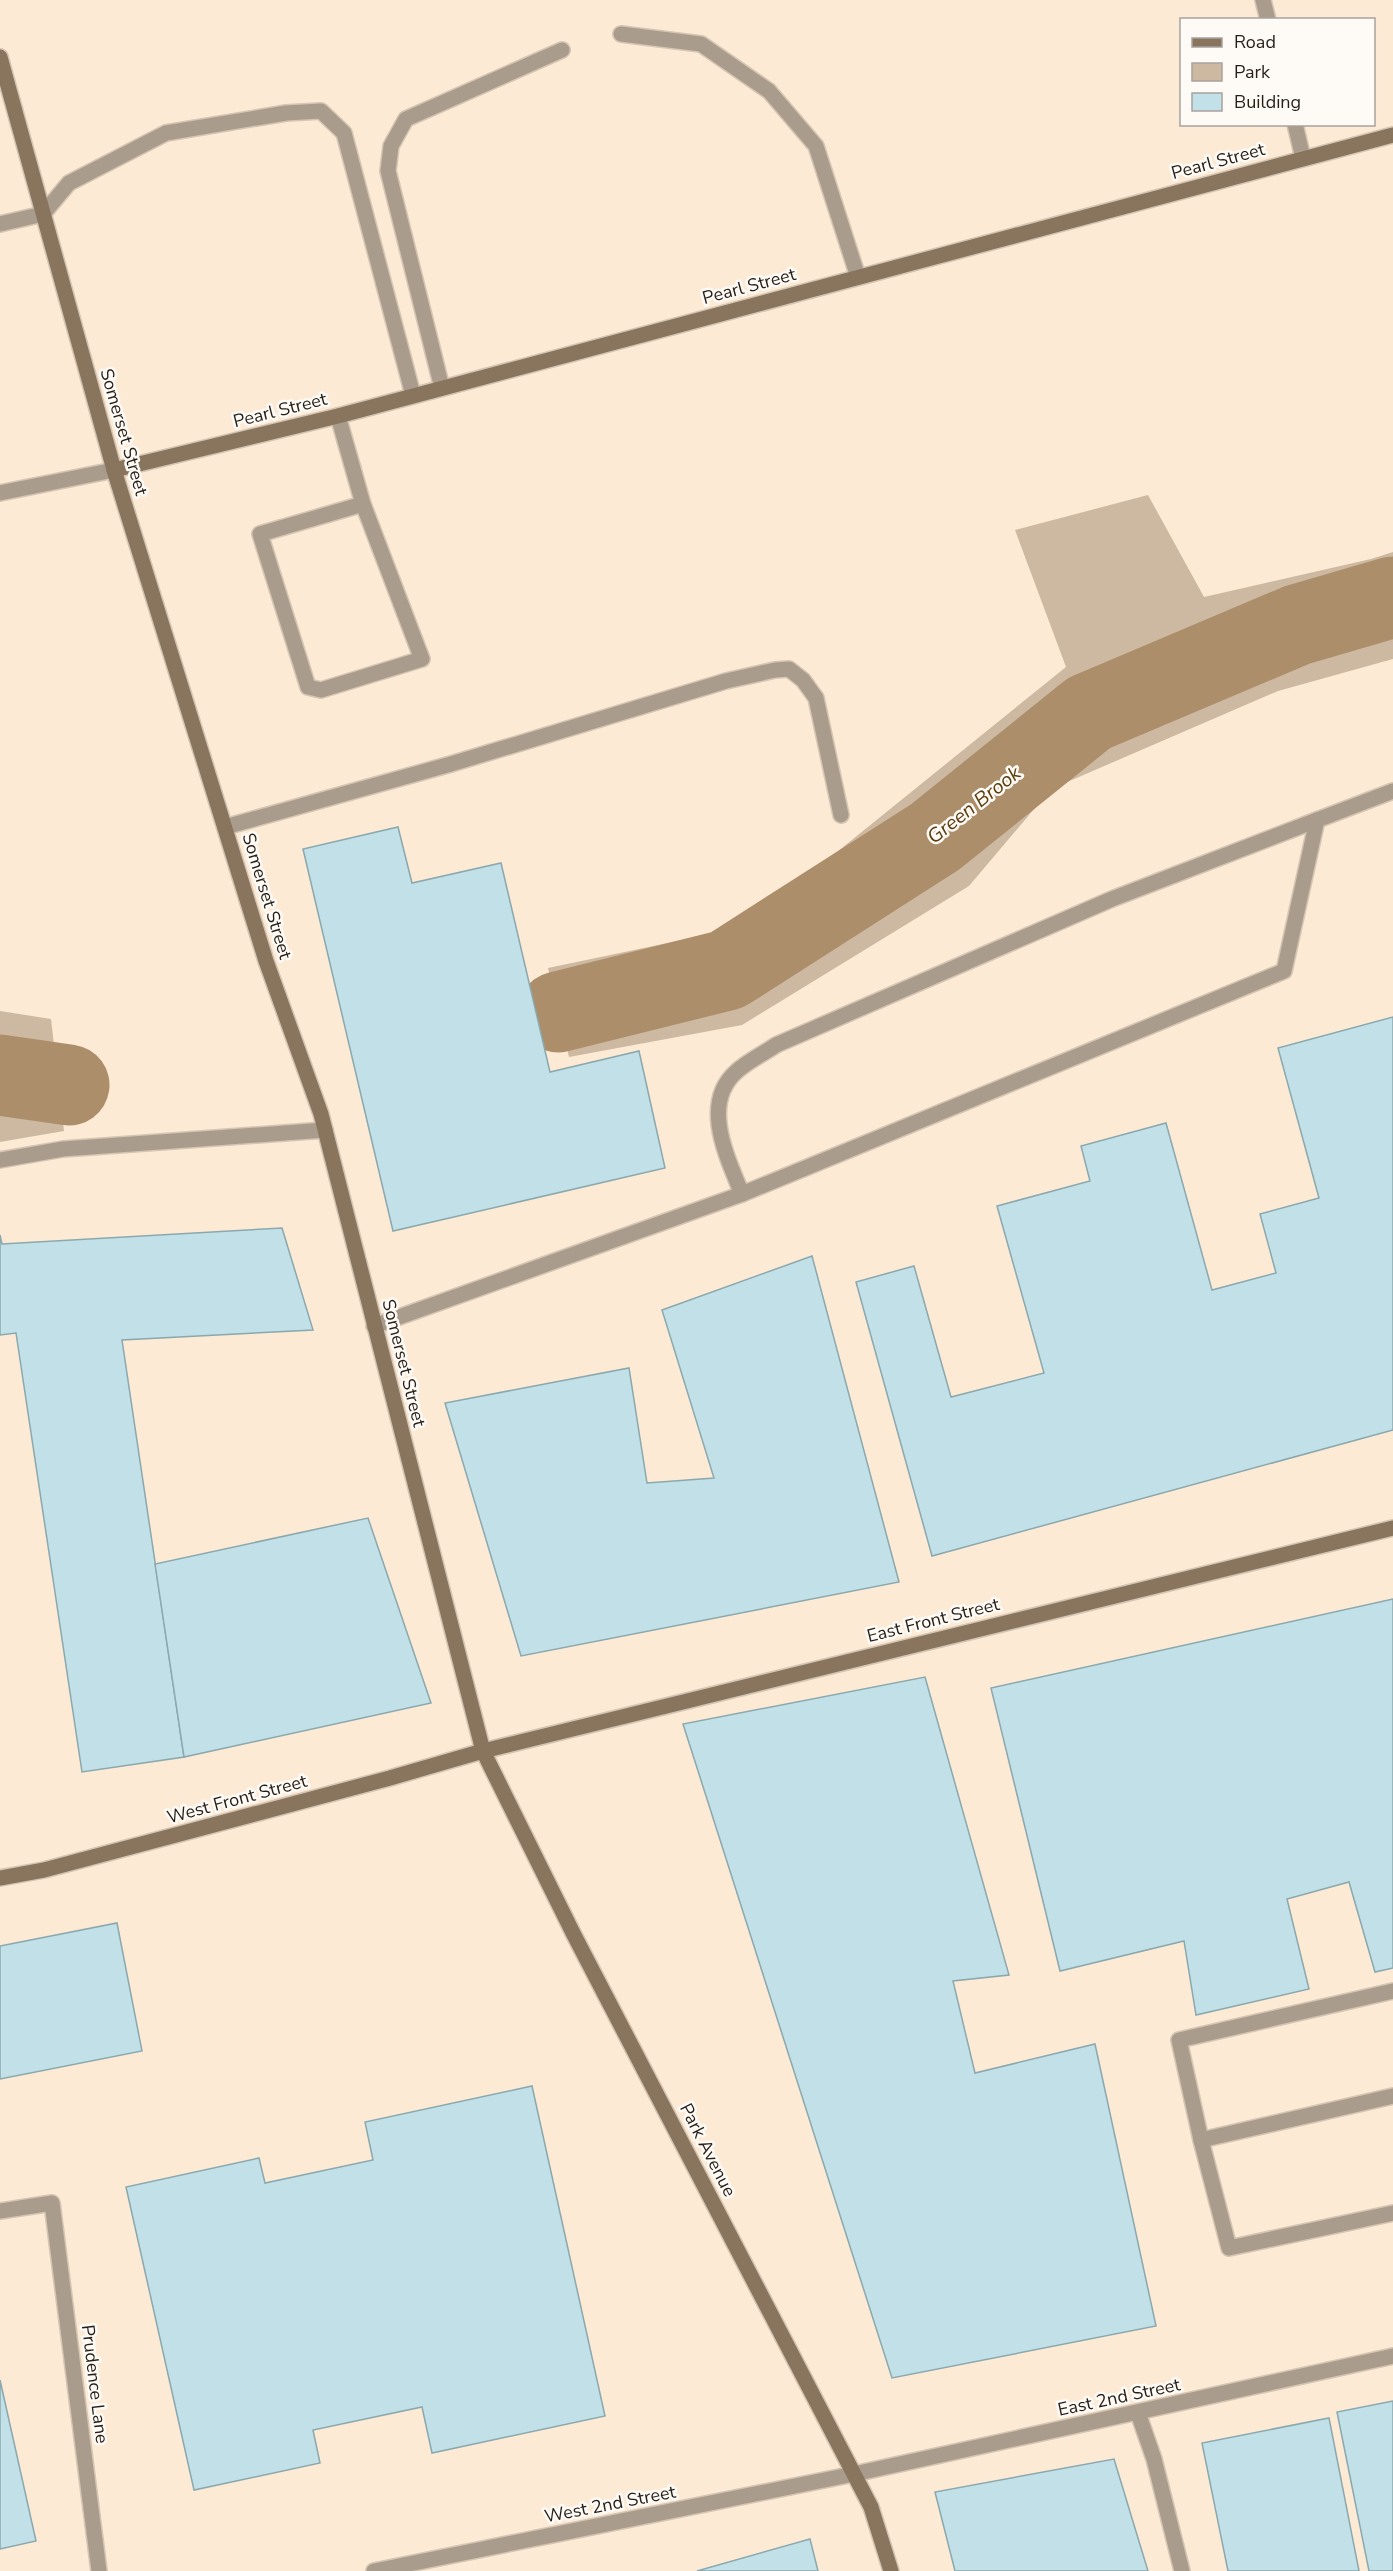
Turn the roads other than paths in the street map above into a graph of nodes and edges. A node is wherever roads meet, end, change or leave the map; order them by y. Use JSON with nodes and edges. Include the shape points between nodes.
{"nodes":[{"id":1,"x":1263,"y":0,"type":"edge"},
{"id":2,"x":1268,"y":18,"type":"edge"},
{"id":3,"x":621,"y":34,"type":"dead end"},
{"id":4,"x":562,"y":50,"type":"dead end"},
{"id":5,"x":0,"y":57,"type":"edge"},
{"id":6,"x":1295,"y":126,"type":"edge"},
{"id":7,"x":1393,"y":135,"type":"edge"},
{"id":8,"x":1303,"y":158,"type":"junction"},
{"id":9,"x":43,"y":214,"type":"junction"},
{"id":10,"x":0,"y":224,"type":"edge"},
{"id":11,"x":858,"y":277,"type":"junction"},
{"id":12,"x":442,"y":388,"type":"junction"},
{"id":13,"x":413,"y":395,"type":"junction"},
{"id":14,"x":338,"y":416,"type":"junction"},
{"id":15,"x":114,"y":470,"type":"junction"},
{"id":16,"x":0,"y":493,"type":"edge"},
{"id":17,"x":363,"y":504,"type":"junction"},
{"id":18,"x":1393,"y":790,"type":"edge"},
{"id":19,"x":841,"y":815,"type":"dead end"},
{"id":20,"x":1317,"y":820,"type":"junction"},
{"id":21,"x":225,"y":826,"type":"junction"},
{"id":22,"x":325,"y":1130,"type":"junction"},
{"id":23,"x":0,"y":1160,"type":"edge"},
{"id":24,"x":742,"y":1194,"type":"junction"},
{"id":25,"x":375,"y":1326,"type":"junction"},
{"id":26,"x":1393,"y":1528,"type":"edge"},
{"id":27,"x":483,"y":1751,"type":"junction"},
{"id":28,"x":0,"y":1878,"type":"edge"},
{"id":29,"x":1393,"y":1991,"type":"edge"},
{"id":30,"x":1393,"y":2096,"type":"edge"},
{"id":31,"x":1201,"y":2140,"type":"junction"},
{"id":32,"x":0,"y":2211,"type":"edge"},
{"id":33,"x":1393,"y":2213,"type":"edge"},
{"id":34,"x":1393,"y":2356,"type":"edge"},
{"id":35,"x":1138,"y":2413,"type":"junction"},
{"id":36,"x":854,"y":2474,"type":"junction"},
{"id":37,"x":99,"y":2571,"type":"edge"},
{"id":38,"x":374,"y":2571,"type":"edge"},
{"id":39,"x":891,"y":2571,"type":"edge"},
{"id":40,"x":1182,"y":2571,"type":"edge"}],
"edges":[{"from":1,"to":2,"type":"street"},
{"from":3,"to":11,"type":"street","via":[[701,44],[769,91],[816,146]]},
{"from":4,"to":12,"type":"street","via":[[406,119],[391,146],[388,171]]},
{"from":5,"to":9,"type":"main road","name":"Somerset Street"},
{"from":6,"to":8,"type":"street"},
{"from":7,"to":8,"type":"main road","name":"Pearl Street"},
{"from":8,"to":11,"type":"main road","name":"Pearl Street"},
{"from":9,"to":10,"type":"street"},
{"from":9,"to":13,"type":"street","via":[[69,183],[166,133],[285,113],[321,111],[344,133]]},
{"from":9,"to":15,"type":"main road","name":"Somerset Street"},
{"from":11,"to":12,"type":"main road","name":"Pearl Street"},
{"from":12,"to":13,"type":"main road","name":"Pearl Street"},
{"from":13,"to":14,"type":"main road","name":"Pearl Street"},
{"from":14,"to":15,"type":"main road","name":"Pearl Street"},
{"from":14,"to":17,"type":"street"},
{"from":15,"to":16,"type":"street"},
{"from":15,"to":21,"type":"main road","name":"Somerset Street"},
{"from":17,"to":17,"type":"street","via":[[260,534],[308,687],[321,690],[422,659]]},
{"from":18,"to":20,"type":"street"},
{"from":19,"to":21,"type":"street","via":[[816,699],[803,680],[789,669],[782,669],[726,681],[451,764]]},
{"from":20,"to":24,"type":"street","via":[[1284,971]]},
{"from":20,"to":24,"type":"street","via":[[1112,899],[776,1045],[736,1072],[720,1092],[718,1112],[726,1155]]},
{"from":21,"to":22,"type":"main road","name":"Somerset Street","via":[[266,961]]},
{"from":22,"to":23,"type":"street","via":[[63,1149]]},
{"from":22,"to":25,"type":"main road","name":"Somerset Street"},
{"from":24,"to":25,"type":"street"},
{"from":25,"to":27,"type":"main road","name":"Somerset Street"},
{"from":26,"to":27,"type":"main road","name":"East Front Street"},
{"from":27,"to":28,"type":"main road","name":"West Front Street","via":[[379,1782],[44,1870]]},
{"from":27,"to":36,"type":"main road","name":"Park Avenue","via":[[574,1935]]},
{"from":29,"to":31,"type":"street","via":[[1179,2040]]},
{"from":30,"to":31,"type":"street"},
{"from":31,"to":33,"type":"street","via":[[1229,2248]]},
{"from":32,"to":37,"type":"street","name":"Prudence Lane","via":[[52,2203]]},
{"from":34,"to":35,"type":"street","name":"East 2nd Street"},
{"from":35,"to":36,"type":"street","name":"East 2nd Street"},
{"from":35,"to":40,"type":"street","via":[[1154,2459]]},
{"from":36,"to":38,"type":"street","name":"West 2nd Street"},
{"from":36,"to":39,"type":"main road","name":"Park Avenue","via":[[871,2507]]}]}
